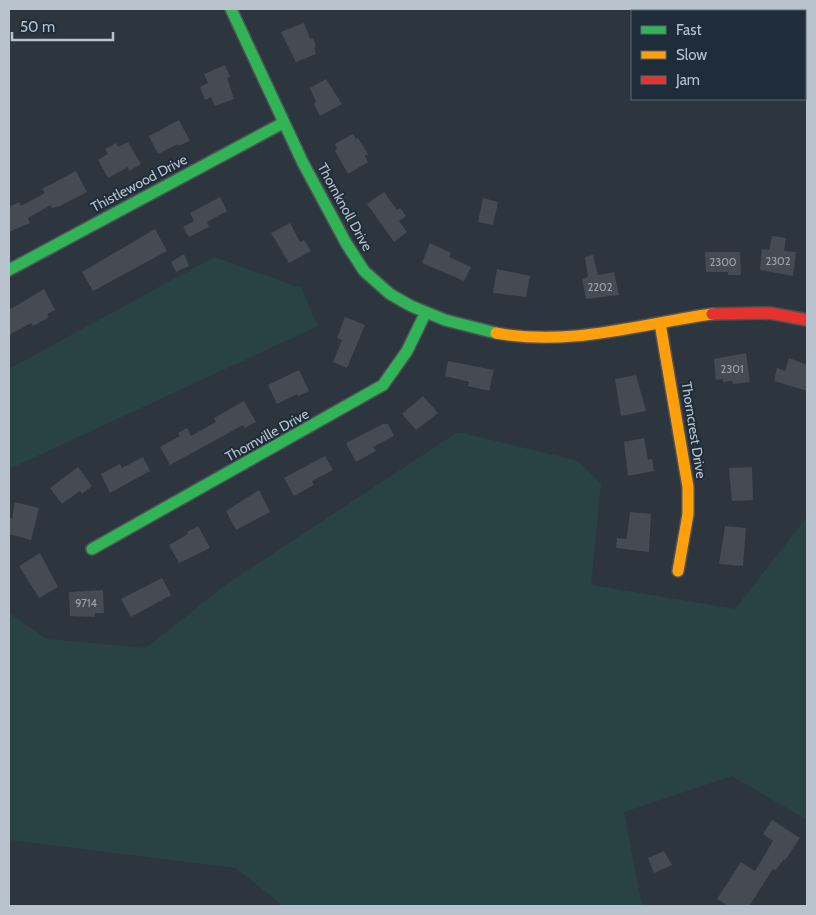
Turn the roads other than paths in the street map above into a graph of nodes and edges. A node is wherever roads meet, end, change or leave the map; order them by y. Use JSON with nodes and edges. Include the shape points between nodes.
{"nodes":[{"id":1,"x":231,"y":9,"type":"edge"},
{"id":2,"x":283,"y":123,"type":"junction"},
{"id":3,"x":9,"y":270,"type":"edge"},
{"id":4,"x":425,"y":314,"type":"junction"},
{"id":5,"x":807,"y":320,"type":"edge"},
{"id":6,"x":660,"y":323,"type":"junction"},
{"id":7,"x":92,"y":549,"type":"dead end"},
{"id":8,"x":678,"y":572,"type":"dead end"}],
"edges":[{"from":1,"to":2,"type":"street","name":"Thornknoll Drive"},
{"from":2,"to":3,"type":"street","name":"Thistlewood Drive"},
{"from":2,"to":4,"type":"street","name":"Thornknoll Drive","via":[[364,271],[378,285]]},
{"from":4,"to":6,"type":"street","name":"Thornknoll Drive","via":[[489,332],[549,339]]},
{"from":4,"to":7,"type":"street","name":"Thornville Drive","via":[[408,354],[383,385]]},
{"from":5,"to":6,"type":"street","name":"Thornknoll Drive","via":[[752,311],[715,313]]},
{"from":6,"to":8,"type":"street","name":"Thorncrest Drive","via":[[688,487],[688,514]]}]}
